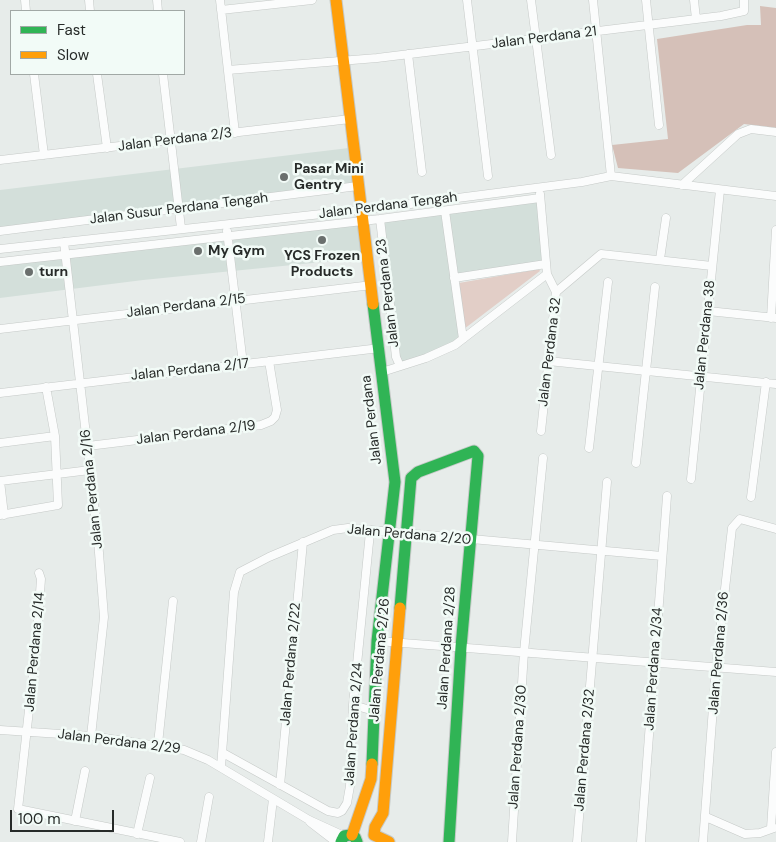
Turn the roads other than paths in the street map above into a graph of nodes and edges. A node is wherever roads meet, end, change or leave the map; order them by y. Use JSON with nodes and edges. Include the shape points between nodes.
{"nodes":[{"id":1,"x":220,"y":0,"type":"edge"},
{"id":2,"x":312,"y":0,"type":"edge"},
{"id":3,"x":336,"y":0,"type":"edge"},
{"id":4,"x":467,"y":0,"type":"edge"},
{"id":5,"x":531,"y":0,"type":"edge"},
{"id":6,"x":593,"y":0,"type":"edge"},
{"id":7,"x":646,"y":0,"type":"edge"},
{"id":8,"x":694,"y":0,"type":"edge"},
{"id":9,"x":744,"y":0,"type":"edge"},
{"id":10,"x":221,"y":10,"type":"junction"},
{"id":11,"x":696,"y":19,"type":"junction"},
{"id":12,"x":649,"y":24,"type":"junction"},
{"id":13,"x":597,"y":31,"type":"junction"},
{"id":14,"x":536,"y":39,"type":"junction"},
{"id":15,"x":473,"y":47,"type":"junction"},
{"id":16,"x":408,"y":54,"type":"junction"},
{"id":17,"x":343,"y":60,"type":"junction"},
{"id":18,"x":228,"y":70,"type":"junction"},
{"id":19,"x":34,"y":75,"type":"edge"},
{"id":20,"x":98,"y":75,"type":"edge"},
{"id":21,"x":163,"y":75,"type":"edge"},
{"id":22,"x":350,"y":119,"type":"junction"},
{"id":23,"x":659,"y":125,"type":"dead end"},
{"id":24,"x":776,"y":132,"type":"edge"},
{"id":25,"x":235,"y":133,"type":"junction"},
{"id":26,"x":170,"y":140,"type":"junction"},
{"id":27,"x":107,"y":148,"type":"junction"},
{"id":28,"x":44,"y":155,"type":"junction"},
{"id":29,"x":550,"y":155,"type":"dead end"},
{"id":30,"x":0,"y":160,"type":"edge"},
{"id":31,"x":422,"y":172,"type":"dead end"},
{"id":32,"x":488,"y":176,"type":"dead end"},
{"id":33,"x":611,"y":176,"type":"junction"},
{"id":34,"x":682,"y":185,"type":"junction"},
{"id":35,"x":358,"y":186,"type":"junction"},
{"id":36,"x":539,"y":188,"type":"junction"},
{"id":37,"x":720,"y":190,"type":"junction"},
{"id":38,"x":776,"y":196,"type":"edge"},
{"id":39,"x":540,"y":198,"type":"junction"},
{"id":40,"x":179,"y":208,"type":"junction"},
{"id":41,"x":445,"y":211,"type":"junction"},
{"id":42,"x":362,"y":215,"type":"junction"},
{"id":43,"x":666,"y":218,"type":"dead end"},
{"id":44,"x":380,"y":219,"type":"junction"},
{"id":45,"x":226,"y":224,"type":"junction"},
{"id":46,"x":181,"y":228,"type":"junction"},
{"id":47,"x":776,"y":230,"type":"edge"},
{"id":48,"x":0,"y":231,"type":"edge"},
{"id":49,"x":228,"y":235,"type":"junction"},
{"id":50,"x":64,"y":242,"type":"junction"},
{"id":51,"x":0,"y":249,"type":"edge"},
{"id":52,"x":66,"y":255,"type":"junction"},
{"id":53,"x":660,"y":260,"type":"junction"},
{"id":54,"x":0,"y":262,"type":"edge"},
{"id":55,"x":546,"y":264,"type":"junction"},
{"id":56,"x":712,"y":266,"type":"junction"},
{"id":57,"x":547,"y":274,"type":"junction"},
{"id":58,"x":454,"y":278,"type":"junction"},
{"id":59,"x":608,"y":282,"type":"dead end"},
{"id":60,"x":372,"y":285,"type":"junction"},
{"id":61,"x":655,"y":287,"type":"dead end"},
{"id":62,"x":556,"y":292,"type":"junction"},
{"id":63,"x":235,"y":300,"type":"junction"},
{"id":64,"x":708,"y":311,"type":"junction"},
{"id":65,"x":773,"y":318,"type":"edge"},
{"id":66,"x":73,"y":319,"type":"junction"},
{"id":67,"x":0,"y":329,"type":"edge"},
{"id":68,"x":463,"y":339,"type":"junction"},
{"id":69,"x":380,"y":348,"type":"junction"},
{"id":70,"x":269,"y":361,"type":"junction"},
{"id":71,"x":548,"y":361,"type":"junction"},
{"id":72,"x":243,"y":364,"type":"junction"},
{"id":73,"x":400,"y":366,"type":"junction"},
{"id":74,"x":598,"y":366,"type":"junction"},
{"id":75,"x":645,"y":371,"type":"junction"},
{"id":76,"x":382,"y":372,"type":"junction"},
{"id":77,"x":701,"y":376,"type":"junction"},
{"id":78,"x":766,"y":382,"type":"junction"},
{"id":79,"x":80,"y":383,"type":"junction"},
{"id":80,"x":776,"y":384,"type":"edge"},
{"id":81,"x":46,"y":387,"type":"junction"},
{"id":82,"x":0,"y":393,"type":"edge"},
{"id":83,"x":541,"y":431,"type":"dead end"},
{"id":84,"x":55,"y":436,"type":"junction"},
{"id":85,"x":0,"y":443,"type":"edge"},
{"id":86,"x":88,"y":446,"type":"junction"},
{"id":87,"x":590,"y":448,"type":"dead end"},
{"id":88,"x":543,"y":458,"type":"dead end"},
{"id":89,"x":636,"y":463,"type":"dead end"},
{"id":90,"x":90,"y":470,"type":"junction"},
{"id":91,"x":418,"y":472,"type":"joint"},
{"id":92,"x":58,"y":474,"type":"junction"},
{"id":93,"x":691,"y":479,"type":"dead end"},
{"id":94,"x":0,"y":481,"type":"edge"},
{"id":95,"x":607,"y":482,"type":"dead end"},
{"id":96,"x":667,"y":496,"type":"dead end"},
{"id":97,"x":751,"y":497,"type":"dead end"},
{"id":98,"x":2,"y":515,"type":"edge"},
{"id":99,"x":776,"y":529,"type":"edge"},
{"id":100,"x":370,"y":532,"type":"junction"},
{"id":101,"x":390,"y":533,"type":"junction"},
{"id":102,"x":406,"y":535,"type":"junction"},
{"id":103,"x":470,"y":540,"type":"junction"},
{"id":104,"x":303,"y":542,"type":"junction"},
{"id":105,"x":536,"y":546,"type":"junction"},
{"id":106,"x":601,"y":551,"type":"junction"},
{"id":107,"x":662,"y":556,"type":"junction"},
{"id":108,"x":39,"y":573,"type":"dead end"},
{"id":109,"x":173,"y":601,"type":"dead end"},
{"id":110,"x":377,"y":641,"type":"junction"},
{"id":111,"x":396,"y":642,"type":"junction"},
{"id":112,"x":461,"y":648,"type":"junction"},
{"id":113,"x":525,"y":649,"type":"junction"},
{"id":114,"x":593,"y":658,"type":"junction"},
{"id":115,"x":656,"y":662,"type":"junction"},
{"id":116,"x":716,"y":667,"type":"junction"},
{"id":117,"x":776,"y":672,"type":"edge"},
{"id":118,"x":354,"y":705,"type":"junction"},
{"id":119,"x":374,"y":710,"type":"junction"},
{"id":120,"x":0,"y":730,"type":"edge"},
{"id":121,"x":28,"y":732,"type":"junction"},
{"id":122,"x":91,"y":736,"type":"junction"},
{"id":123,"x":158,"y":744,"type":"junction"},
{"id":124,"x":776,"y":752,"type":"edge"},
{"id":125,"x":223,"y":753,"type":"junction"},
{"id":126,"x":221,"y":768,"type":"junction"},
{"id":127,"x":85,"y":771,"type":"dead end"},
{"id":128,"x":150,"y":778,"type":"dead end"},
{"id":129,"x":280,"y":785,"type":"junction"},
{"id":130,"x":209,"y":797,"type":"dead end"},
{"id":131,"x":273,"y":799,"type":"junction"},
{"id":132,"x":706,"y":817,"type":"junction"},
{"id":133,"x":75,"y":821,"type":"junction"},
{"id":134,"x":773,"y":828,"type":"edge"},
{"id":135,"x":138,"y":834,"type":"junction"},
{"id":136,"x":346,"y":839,"type":"edge"},
{"id":137,"x":180,"y":842,"type":"edge"},
{"id":138,"x":201,"y":842,"type":"edge"},
{"id":139,"x":268,"y":842,"type":"edge"},
{"id":140,"x":389,"y":842,"type":"edge"},
{"id":141,"x":449,"y":842,"type":"edge"},
{"id":142,"x":512,"y":842,"type":"edge"},
{"id":143,"x":577,"y":842,"type":"edge"},
{"id":144,"x":640,"y":842,"type":"edge"},
{"id":145,"x":703,"y":842,"type":"edge"}],
"edges":[{"from":1,"to":10,"type":"street"},
{"from":2,"to":10,"type":"street"},
{"from":3,"to":17,"type":"street","name":"Jalan Perdana"},
{"from":4,"to":15,"type":"street"},
{"from":5,"to":14,"type":"street"},
{"from":6,"to":13,"type":"street"},
{"from":7,"to":12,"type":"street"},
{"from":8,"to":11,"type":"street"},
{"from":9,"to":11,"type":"street","name":"Jalan Perdana 21","via":[[744,11]]},
{"from":10,"to":18,"type":"street"},
{"from":11,"to":12,"type":"street","name":"Jalan Perdana 21"},
{"from":12,"to":13,"type":"street","name":"Jalan Perdana 21"},
{"from":12,"to":23,"type":"street"},
{"from":13,"to":14,"type":"street","name":"Jalan Perdana 21"},
{"from":13,"to":33,"type":"street"},
{"from":14,"to":15,"type":"street","name":"Jalan Perdana 21"},
{"from":14,"to":29,"type":"street"},
{"from":15,"to":16,"type":"street","name":"Jalan Perdana 21"},
{"from":15,"to":32,"type":"street"},
{"from":16,"to":17,"type":"street","name":"Jalan Perdana 21"},
{"from":16,"to":31,"type":"street"},
{"from":17,"to":18,"type":"street","name":"Jalan Perdana 21"},
{"from":17,"to":22,"type":"street","name":"Jalan Perdana"},
{"from":18,"to":25,"type":"street"},
{"from":19,"to":28,"type":"street"},
{"from":20,"to":27,"type":"street"},
{"from":21,"to":26,"type":"street"},
{"from":22,"to":25,"type":"street","name":"Jalan Perdana 2/3"},
{"from":22,"to":35,"type":"street","name":"Jalan Perdana"},
{"from":24,"to":34,"type":"street","via":[[751,129],[738,134]]},
{"from":25,"to":26,"type":"street","name":"Jalan Perdana 2/3"},
{"from":26,"to":27,"type":"street","name":"Jalan Perdana 2/3"},
{"from":26,"to":40,"type":"street"},
{"from":27,"to":28,"type":"street","name":"Jalan Perdana 2/3"},
{"from":28,"to":30,"type":"street","name":"Jalan Perdana 2/3"},
{"from":33,"to":34,"type":"street","name":"Jalan Perdana Tengah"},
{"from":33,"to":36,"type":"street","name":"Jalan Perdana Tengah"},
{"from":34,"to":37,"type":"street","name":"Jalan Perdana Tengah"},
{"from":35,"to":40,"type":"street","name":"Jalan Susur Perdana Tengah"},
{"from":35,"to":42,"type":"street","name":"Jalan Perdana"},
{"from":36,"to":39,"type":"street"},
{"from":36,"to":42,"type":"street","name":"Jalan Perdana Tengah"},
{"from":37,"to":38,"type":"street","name":"Jalan Perdana Tengah"},
{"from":37,"to":56,"type":"street","name":"Jalan Perdana 38"},
{"from":39,"to":41,"type":"street","name":"Jalan Perdana 23"},
{"from":39,"to":55,"type":"street"},
{"from":40,"to":46,"type":"street"},
{"from":40,"to":48,"type":"street","name":"Jalan Susur Perdana Tengah"},
{"from":41,"to":44,"type":"street","name":"Jalan Perdana 23"},
{"from":41,"to":58,"type":"street"},
{"from":42,"to":44,"type":"street","name":"Jalan Perdana 23"},
{"from":42,"to":45,"type":"street","name":"Jalan Perdana Tengah"},
{"from":42,"to":49,"type":"street"},
{"from":42,"to":60,"type":"street","name":"Jalan Perdana"},
{"from":43,"to":53,"type":"street"},
{"from":44,"to":73,"type":"street","name":"Jalan Perdana 23","via":[[395,348]]},
{"from":45,"to":46,"type":"street","name":"Jalan Perdana Tengah"},
{"from":45,"to":49,"type":"street"},
{"from":46,"to":50,"type":"street","name":"Jalan Perdana Tengah"},
{"from":47,"to":65,"type":"street"},
{"from":49,"to":52,"type":"street"},
{"from":49,"to":63,"type":"street"},
{"from":50,"to":51,"type":"street","name":"Jalan Perdana Tengah"},
{"from":50,"to":52,"type":"street","name":"Jalan Perdana 2/16"},
{"from":52,"to":54,"type":"street"},
{"from":52,"to":66,"type":"street","name":"Jalan Perdana 2/16"},
{"from":53,"to":56,"type":"street","name":"Jalan Perdana 32"},
{"from":53,"to":62,"type":"street","name":"Jalan Perdana 32","via":[[602,254]]},
{"from":55,"to":57,"type":"street"},
{"from":55,"to":58,"type":"street"},
{"from":56,"to":64,"type":"street","name":"Jalan Perdana 38"},
{"from":57,"to":62,"type":"street"},
{"from":57,"to":68,"type":"street"},
{"from":58,"to":68,"type":"street"},
{"from":59,"to":74,"type":"street"},
{"from":60,"to":63,"type":"street","name":"Jalan Perdana 2/15"},
{"from":60,"to":69,"type":"street","name":"Jalan Perdana"},
{"from":61,"to":75,"type":"street"},
{"from":62,"to":71,"type":"street","name":"Jalan Perdana 32"},
{"from":63,"to":66,"type":"street","name":"Jalan Perdana 2/15"},
{"from":63,"to":72,"type":"street"},
{"from":64,"to":65,"type":"street"},
{"from":64,"to":77,"type":"street","name":"Jalan Perdana 38"},
{"from":66,"to":67,"type":"street","name":"Jalan Perdana 2/15"},
{"from":66,"to":79,"type":"street","name":"Jalan Perdana 2/16"},
{"from":68,"to":73,"type":"street","via":[[442,352]]},
{"from":69,"to":70,"type":"street","name":"Jalan Perdana 2/17"},
{"from":69,"to":76,"type":"street","name":"Jalan Perdana"},
{"from":70,"to":72,"type":"street","name":"Jalan Perdana 2/17"},
{"from":70,"to":86,"type":"street","name":"Jalan Perdana 2/19","via":[[277,410],[271,421],[261,425]]},
{"from":71,"to":74,"type":"street"},
{"from":71,"to":83,"type":"street","name":"Jalan Perdana 32"},
{"from":72,"to":79,"type":"street","name":"Jalan Perdana 2/17"},
{"from":73,"to":76,"type":"street"},
{"from":74,"to":75,"type":"street"},
{"from":74,"to":87,"type":"street"},
{"from":75,"to":77,"type":"street"},
{"from":75,"to":89,"type":"street"},
{"from":76,"to":101,"type":"street","name":"Jalan Perdana","via":[[395,482]]},
{"from":77,"to":78,"type":"street"},
{"from":77,"to":93,"type":"street","name":"Jalan Perdana 38"},
{"from":78,"to":80,"type":"street"},
{"from":78,"to":97,"type":"street"},
{"from":79,"to":81,"type":"street","name":"Jalan Perdana 2/17"},
{"from":79,"to":86,"type":"street","name":"Jalan Perdana 2/16"},
{"from":81,"to":82,"type":"street","name":"Jalan Perdana 2/17"},
{"from":81,"to":84,"type":"street"},
{"from":84,"to":85,"type":"street"},
{"from":84,"to":92,"type":"street"},
{"from":86,"to":90,"type":"street","name":"Jalan Perdana 2/16"},
{"from":88,"to":105,"type":"street","name":"Jalan Perdana 2/30"},
{"from":90,"to":92,"type":"street"},
{"from":90,"to":122,"type":"street","name":"Jalan Perdana 2/16","via":[[104,617]]},
{"from":91,"to":102,"type":"street","name":"Jalan Perdana 2/26","via":[[410,483]]},
{"from":91,"to":103,"type":"street","name":"Jalan Perdana 2/28","via":[[471,451],[477,452]]},
{"from":92,"to":94,"type":"street"},
{"from":92,"to":98,"type":"street","via":[[58,505]]},
{"from":94,"to":98,"type":"street"},
{"from":95,"to":106,"type":"street"},
{"from":96,"to":107,"type":"street","name":"Jalan Perdana 2/34"},
{"from":99,"to":116,"type":"street","name":"Jalan Perdana 2/36","via":[[740,520],[732,528]]},
{"from":100,"to":101,"type":"street","name":"Jalan Perdana 2/20"},
{"from":100,"to":104,"type":"street","name":"Jalan Perdana 2/20","via":[[348,528],[333,530]]},
{"from":100,"to":118,"type":"street","name":"Jalan Perdana 2/24"},
{"from":101,"to":102,"type":"street","name":"Jalan Perdana 2/20"},
{"from":101,"to":110,"type":"street","name":"Jalan Perdana"},
{"from":102,"to":103,"type":"street","name":"Jalan Perdana 2/20"},
{"from":102,"to":111,"type":"street","name":"Jalan Perdana 2/26"},
{"from":103,"to":105,"type":"street","name":"Jalan Perdana 2/20"},
{"from":103,"to":112,"type":"street","name":"Jalan Perdana 2/28"},
{"from":104,"to":125,"type":"street","name":"Jalan Perdana 2/20","via":[[240,572],[234,592]]},
{"from":104,"to":129,"type":"street","name":"Jalan Perdana 2/22"},
{"from":105,"to":106,"type":"street","name":"Jalan Perdana 2/20"},
{"from":105,"to":113,"type":"street","name":"Jalan Perdana 2/30"},
{"from":106,"to":107,"type":"street","name":"Jalan Perdana 2/20"},
{"from":106,"to":114,"type":"street","name":"Jalan Perdana 2/32"},
{"from":107,"to":115,"type":"street","name":"Jalan Perdana 2/34"},
{"from":108,"to":121,"type":"street","name":"Jalan Perdana 2/14"},
{"from":109,"to":123,"type":"street"},
{"from":110,"to":111,"type":"street"},
{"from":110,"to":119,"type":"street","name":"Jalan Perdana"},
{"from":111,"to":112,"type":"street"},
{"from":111,"to":140,"type":"street","name":"Jalan Perdana 2/26","via":[[383,813],[374,835]]},
{"from":112,"to":113,"type":"street"},
{"from":112,"to":141,"type":"street","name":"Jalan Perdana 2/28"},
{"from":113,"to":114,"type":"street"},
{"from":113,"to":142,"type":"street","name":"Jalan Perdana 2/30"},
{"from":114,"to":115,"type":"street"},
{"from":114,"to":143,"type":"street","name":"Jalan Perdana 2/32"},
{"from":115,"to":116,"type":"street"},
{"from":115,"to":144,"type":"street","name":"Jalan Perdana 2/34"},
{"from":116,"to":117,"type":"street"},
{"from":116,"to":132,"type":"street","name":"Jalan Perdana 2/36"},
{"from":118,"to":119,"type":"street"},
{"from":118,"to":129,"type":"street","name":"Jalan Perdana 2/24","via":[[350,786],[342,811],[328,811]]},
{"from":119,"to":136,"type":"street","name":"Jalan Perdana","via":[[371,779]]},
{"from":120,"to":121,"type":"street","name":"Jalan Perdana 2/29"},
{"from":121,"to":122,"type":"street","name":"Jalan Perdana 2/29"},
{"from":121,"to":133,"type":"street","name":"Jalan Perdana 2/14","via":[[18,809]]},
{"from":122,"to":123,"type":"street","name":"Jalan Perdana 2/29"},
{"from":123,"to":126,"type":"street","name":"Jalan Perdana 2/29","via":[[184,750]]},
{"from":124,"to":134,"type":"street"},
{"from":125,"to":126,"type":"street","name":"Jalan Perdana 2/20"},
{"from":125,"to":129,"type":"street","name":"Jalan Perdana 2/24"},
{"from":126,"to":131,"type":"street","name":"Jalan Perdana 2/29"},
{"from":127,"to":133,"type":"street"},
{"from":128,"to":135,"type":"street"},
{"from":130,"to":138,"type":"street"},
{"from":131,"to":136,"type":"street","name":"Jalan Perdana 2/29"},
{"from":131,"to":139,"type":"street"},
{"from":132,"to":134,"type":"street","via":[[746,834]]},
{"from":132,"to":145,"type":"street","name":"Jalan Perdana 2/36"},
{"from":133,"to":135,"type":"street"},
{"from":135,"to":137,"type":"street"}]}
